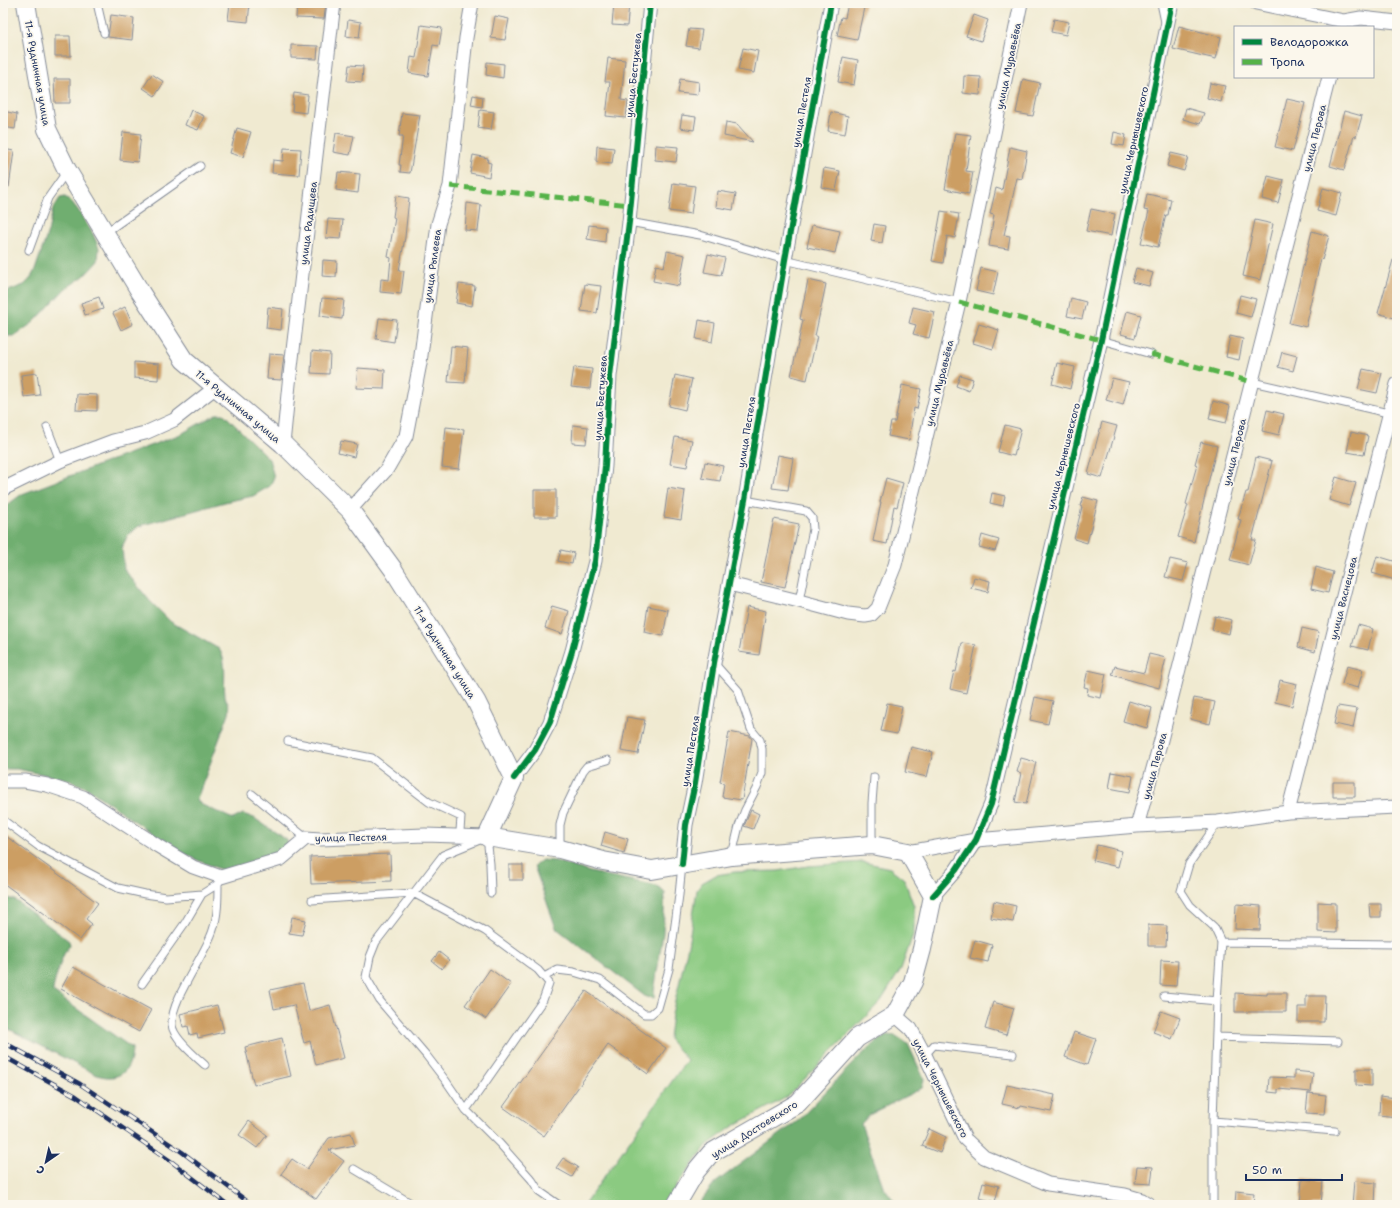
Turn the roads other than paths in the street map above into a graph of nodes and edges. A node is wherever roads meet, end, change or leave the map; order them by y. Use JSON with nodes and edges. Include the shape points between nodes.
{"nodes":[{"id":1,"x":26,"y":3,"type":"edge"},
{"id":2,"x":97,"y":3,"type":"edge"},
{"id":3,"x":334,"y":3,"type":"edge"},
{"id":4,"x":472,"y":3,"type":"edge"},
{"id":5,"x":650,"y":3,"type":"edge"},
{"id":6,"x":831,"y":3,"type":"edge"},
{"id":7,"x":1021,"y":3,"type":"edge"},
{"id":8,"x":1161,"y":3,"type":"edge"},
{"id":9,"x":1172,"y":3,"type":"edge"},
{"id":10,"x":1256,"y":3,"type":"edge"},
{"id":11,"x":1397,"y":22,"type":"edge"},
{"id":12,"x":1343,"y":24,"type":"edge"},
{"id":13,"x":1167,"y":27,"type":"junction"},
{"id":14,"x":104,"y":32,"type":"dead end"},
{"id":15,"x":1329,"y":78,"type":"edge"},
{"id":16,"x":200,"y":166,"type":"dead end"},
{"id":17,"x":68,"y":170,"type":"junction"},
{"id":18,"x":628,"y":222,"type":"junction"},
{"id":19,"x":105,"y":233,"type":"junction"},
{"id":20,"x":29,"y":250,"type":"dead end"},
{"id":21,"x":785,"y":260,"type":"junction"},
{"id":22,"x":958,"y":302,"type":"junction"},
{"id":23,"x":1101,"y":340,"type":"junction"},
{"id":24,"x":1151,"y":354,"type":"dead end"},
{"id":25,"x":1252,"y":382,"type":"junction"},
{"id":26,"x":1397,"y":384,"type":"edge"},
{"id":27,"x":216,"y":387,"type":"junction"},
{"id":28,"x":1393,"y":414,"type":"edge"},
{"id":29,"x":47,"y":427,"type":"dead end"},
{"id":30,"x":283,"y":444,"type":"junction"},
{"id":31,"x":60,"y":461,"type":"junction"},
{"id":32,"x":3,"y":489,"type":"edge"},
{"id":33,"x":745,"y":500,"type":"junction"},
{"id":34,"x":350,"y":510,"type":"junction"},
{"id":35,"x":729,"y":584,"type":"junction"},
{"id":36,"x":799,"y":601,"type":"junction"},
{"id":37,"x":714,"y":662,"type":"junction"},
{"id":38,"x":288,"y":740,"type":"dead end"},
{"id":39,"x":608,"y":760,"type":"dead end"},
{"id":40,"x":874,"y":777,"type":"dead end"},
{"id":41,"x":514,"y":778,"type":"junction"},
{"id":42,"x":3,"y":781,"type":"edge"},
{"id":43,"x":252,"y":794,"type":"dead end"},
{"id":44,"x":1397,"y":807,"type":"edge"},
{"id":45,"x":1288,"y":812,"type":"junction"},
{"id":46,"x":3,"y":820,"type":"edge"},
{"id":47,"x":1218,"y":822,"type":"junction"},
{"id":48,"x":1138,"y":826,"type":"junction"},
{"id":49,"x":461,"y":836,"type":"junction"},
{"id":50,"x":487,"y":837,"type":"junction"},
{"id":51,"x":306,"y":838,"type":"junction"},
{"id":52,"x":976,"y":840,"type":"junction"},
{"id":53,"x":872,"y":845,"type":"junction"},
{"id":54,"x":560,"y":849,"type":"junction"},
{"id":55,"x":908,"y":852,"type":"junction"},
{"id":56,"x":732,"y":856,"type":"junction"},
{"id":57,"x":682,"y":864,"type":"junction"},
{"id":58,"x":219,"y":880,"type":"junction"},
{"id":59,"x":413,"y":893,"type":"junction"},
{"id":60,"x":492,"y":893,"type":"dead end"},
{"id":61,"x":202,"y":894,"type":"junction"},
{"id":62,"x":933,"y":896,"type":"junction"},
{"id":63,"x":312,"y":900,"type":"dead end"},
{"id":64,"x":1221,"y":942,"type":"junction"},
{"id":65,"x":1397,"y":944,"type":"edge"},
{"id":66,"x":544,"y":977,"type":"junction"},
{"id":67,"x":142,"y":984,"type":"dead end"},
{"id":68,"x":1164,"y":996,"type":"dead end"},
{"id":69,"x":1217,"y":1001,"type":"junction"},
{"id":70,"x":894,"y":1015,"type":"junction"},
{"id":71,"x":1216,"y":1037,"type":"junction"},
{"id":72,"x":1338,"y":1041,"type":"dead end"},
{"id":73,"x":925,"y":1054,"type":"junction"},
{"id":74,"x":1013,"y":1054,"type":"dead end"},
{"id":75,"x":205,"y":1065,"type":"dead end"},
{"id":76,"x":466,"y":1110,"type":"junction"},
{"id":77,"x":1213,"y":1121,"type":"junction"},
{"id":78,"x":1335,"y":1131,"type":"dead end"},
{"id":79,"x":354,"y":1169,"type":"dead end"},
{"id":80,"x":414,"y":1205,"type":"edge"},
{"id":81,"x":559,"y":1205,"type":"edge"},
{"id":82,"x":676,"y":1205,"type":"edge"},
{"id":83,"x":1150,"y":1205,"type":"edge"},
{"id":84,"x":1213,"y":1205,"type":"edge"}],
"edges":[{"from":1,"to":17,"type":"main road","name":"11-я Рудничная улица","via":[[47,129]]},
{"from":2,"to":14,"type":"lane"},
{"from":3,"to":30,"type":"street","name":"улица Радищева"},
{"from":4,"to":34,"type":"street","name":"улица Рылеева","via":[[450,186],[438,224],[420,363],[406,436],[387,469]]},
{"from":5,"to":18,"type":"street","name":"улица Бестужева"},
{"from":6,"to":21,"type":"street","name":"улица Пестеля"},
{"from":7,"to":22,"type":"street","name":"улица Муравьёва"},
{"from":8,"to":13,"type":"lane"},
{"from":9,"to":13,"type":"street","name":"улица Чернышевского"},
{"from":10,"to":12,"type":"street"},
{"from":11,"to":12,"type":"street","via":[[1361,18]]},
{"from":13,"to":23,"type":"street","name":"улица Чернышевского"},
{"from":15,"to":25,"type":"street","name":"улица Перова"},
{"from":16,"to":19,"type":"lane"},
{"from":17,"to":19,"type":"main road","name":"11-я Рудничная улица"},
{"from":17,"to":20,"type":"lane","via":[[48,198]]},
{"from":18,"to":21,"type":"lane","via":[[700,235]]},
{"from":18,"to":41,"type":"street","name":"улица Бестужева","via":[[610,376],[605,466],[595,561],[572,652],[550,722],[535,750]]},
{"from":19,"to":27,"type":"main road","name":"11-я Рудничная улица","via":[[184,360]]},
{"from":21,"to":22,"type":"lane"},
{"from":21,"to":33,"type":"street","name":"улица Пестеля"},
{"from":22,"to":36,"type":"street","name":"улица Муравьёва","via":[[895,565],[878,608],[871,615],[865,616]]},
{"from":23,"to":24,"type":"lane"},
{"from":23,"to":52,"type":"street","name":"улица Чернышевского","via":[[991,804]]},
{"from":25,"to":28,"type":"lane"},
{"from":25,"to":48,"type":"street","name":"улица Перова"},
{"from":26,"to":28,"type":"street","name":"улица Васнецова"},
{"from":27,"to":30,"type":"main road","name":"11-я Рудничная улица"},
{"from":27,"to":31,"type":"street","via":[[174,420],[145,433],[114,441]]},
{"from":28,"to":45,"type":"street","name":"улица Васнецова"},
{"from":29,"to":31,"type":"lane"},
{"from":30,"to":34,"type":"main road","name":"11-я Рудничная улица"},
{"from":31,"to":32,"type":"street"},
{"from":33,"to":35,"type":"street","name":"улица Пестеля"},
{"from":33,"to":36,"type":"lane","via":[[806,511],[812,518]]},
{"from":34,"to":41,"type":"main road","name":"11-я Рудничная улица","via":[[393,569],[476,701]]},
{"from":35,"to":36,"type":"street","name":"улица Муравьёва"},
{"from":35,"to":37,"type":"street","name":"улица Пестеля"},
{"from":37,"to":56,"type":"lane","via":[[738,690],[751,729],[760,740],[762,749],[762,773],[739,826]]},
{"from":37,"to":57,"type":"street","name":"улица Пестеля","via":[[686,825]]},
{"from":38,"to":49,"type":"lane","via":[[372,758],[429,802],[461,817]]},
{"from":39,"to":54,"type":"lane","via":[[587,766],[583,771],[562,812]]},
{"from":40,"to":53,"type":"lane"},
{"from":41,"to":50,"type":"main road"},
{"from":42,"to":58,"type":"street","via":[[25,781],[83,797],[170,853]]},
{"from":43,"to":51,"type":"lane"},
{"from":44,"to":45,"type":"street"},
{"from":45,"to":47,"type":"street"},
{"from":46,"to":61,"type":"lane","via":[[38,846],[118,888],[166,897]]},
{"from":47,"to":48,"type":"street"},
{"from":47,"to":64,"type":"lane","via":[[1188,864],[1181,891],[1190,906],[1214,927]]},
{"from":48,"to":52,"type":"street"},
{"from":49,"to":50,"type":"street","name":"улица Пестеля"},
{"from":49,"to":51,"type":"street","name":"улица Пестеля"},
{"from":50,"to":54,"type":"main road","name":"улица Пестеля"},
{"from":50,"to":59,"type":"lane","via":[[443,856]]},
{"from":50,"to":60,"type":"lane"},
{"from":51,"to":58,"type":"street","name":"улица Пестеля","via":[[281,859]]},
{"from":52,"to":55,"type":"street"},
{"from":52,"to":62,"type":"street","name":"улица Чернышевского","via":[[956,870]]},
{"from":53,"to":55,"type":"main road","name":"улица Пестеля"},
{"from":53,"to":56,"type":"main road","name":"улица Пестеля"},
{"from":54,"to":57,"type":"main road","name":"улица Пестеля","via":[[603,861],[652,870]]},
{"from":55,"to":62,"type":"main road"},
{"from":56,"to":57,"type":"main road","name":"улица Пестеля"},
{"from":57,"to":66,"type":"lane","via":[[669,969],[658,1008],[651,1014],[644,1014],[600,980],[557,970]]},
{"from":58,"to":61,"type":"lane"},
{"from":58,"to":75,"type":"lane","via":[[217,916],[213,931],[174,1009],[172,1026],[184,1046]]},
{"from":59,"to":63,"type":"lane"},
{"from":59,"to":66,"type":"lane","via":[[485,931]]},
{"from":59,"to":76,"type":"lane","via":[[376,942],[366,977],[380,1001],[426,1055]]},
{"from":61,"to":67,"type":"lane"},
{"from":62,"to":70,"type":"main road","name":"улица Чернышевского","via":[[913,982]]},
{"from":64,"to":65,"type":"lane"},
{"from":64,"to":69,"type":"lane"},
{"from":66,"to":76,"type":"lane","via":[[549,983],[543,1000]]},
{"from":68,"to":69,"type":"lane"},
{"from":69,"to":71,"type":"lane"},
{"from":70,"to":73,"type":"street","name":"улица Чернышевского","via":[[911,1029]]},
{"from":70,"to":82,"type":"main road","name":"улица Достоевского","via":[[857,1038],[798,1104],[712,1153],[696,1172]]},
{"from":71,"to":72,"type":"lane"},
{"from":71,"to":77,"type":"lane"},
{"from":73,"to":74,"type":"lane","via":[[934,1045]]},
{"from":73,"to":83,"type":"street","name":"улица Чернышевского","via":[[965,1139],[984,1157],[1048,1184],[1125,1195]]},
{"from":76,"to":81,"type":"lane","via":[[500,1144],[539,1191]]},
{"from":77,"to":78,"type":"lane"},
{"from":77,"to":84,"type":"lane"},
{"from":79,"to":80,"type":"lane"}]}
